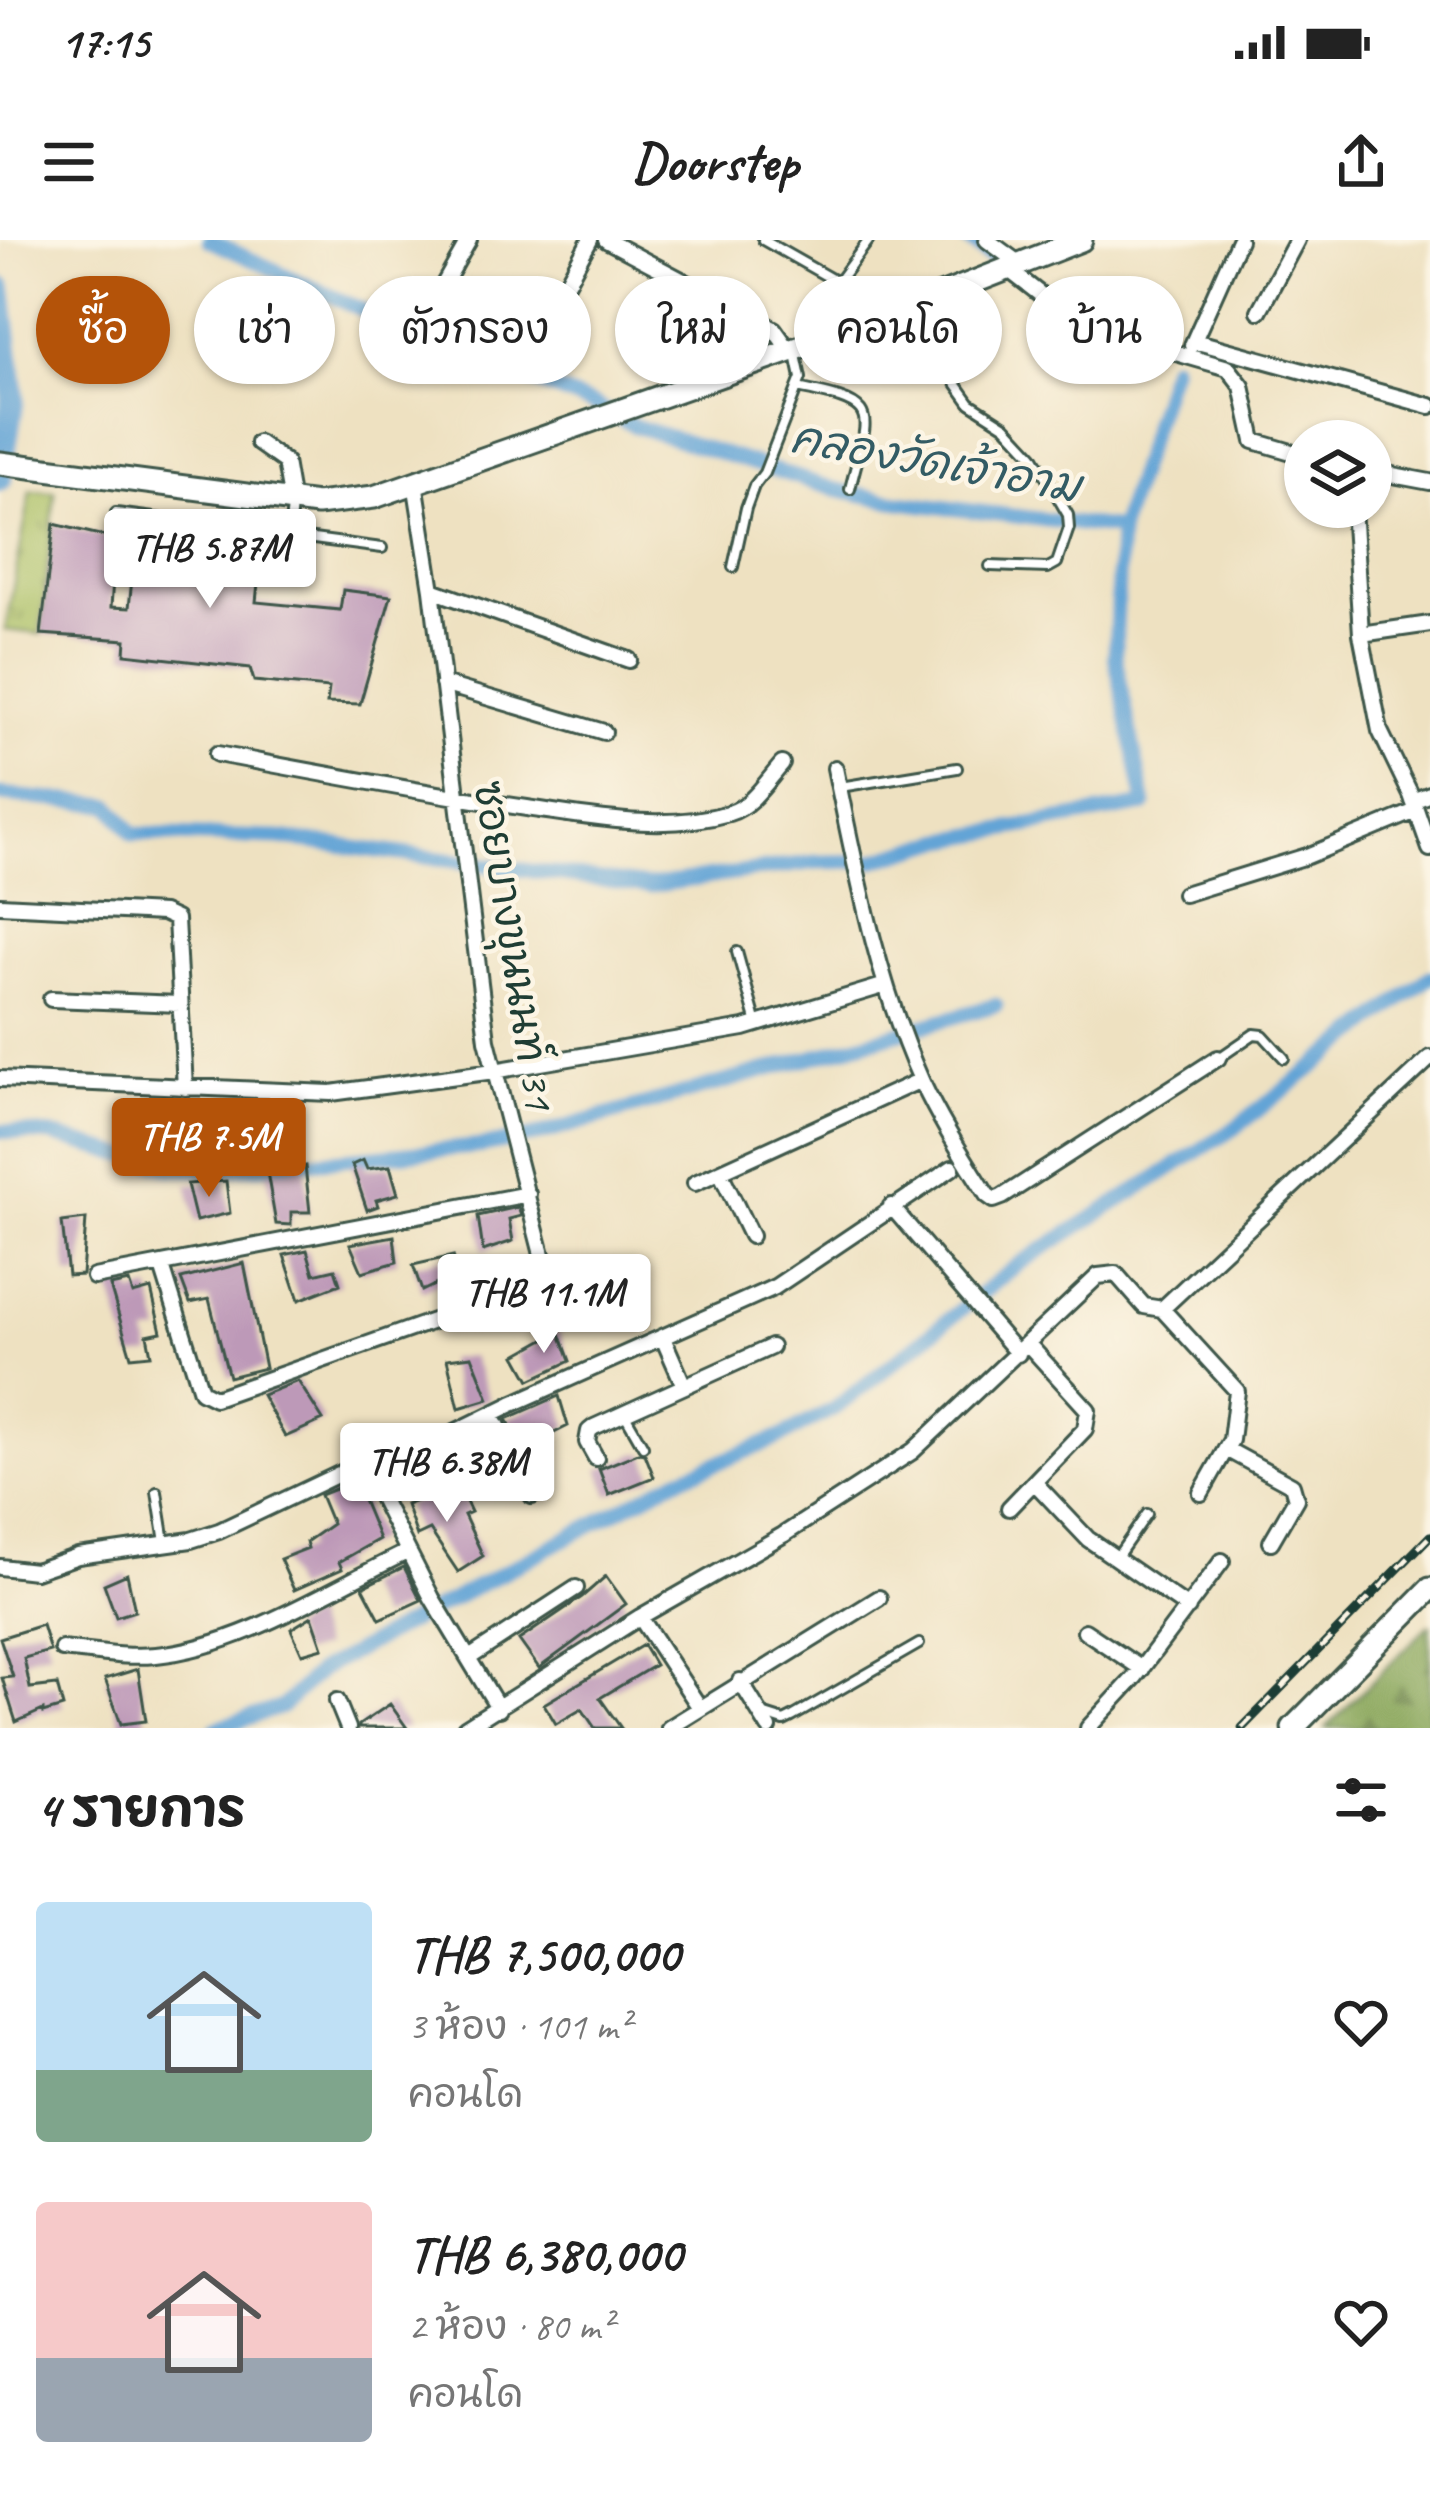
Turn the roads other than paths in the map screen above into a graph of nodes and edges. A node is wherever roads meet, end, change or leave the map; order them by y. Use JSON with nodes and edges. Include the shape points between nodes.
{"nodes":[{"id":1,"x":469,"y":240,"type":"edge"},
{"id":2,"x":590,"y":240,"type":"edge"},
{"id":3,"x":606,"y":240,"type":"edge"},
{"id":4,"x":764,"y":240,"type":"edge"},
{"id":5,"x":869,"y":240,"type":"edge"},
{"id":6,"x":987,"y":240,"type":"edge"},
{"id":7,"x":1081,"y":240,"type":"edge"},
{"id":8,"x":1239,"y":240,"type":"edge"},
{"id":9,"x":1298,"y":240,"type":"edge"},
{"id":10,"x":1015,"y":268,"type":"junction"},
{"id":11,"x":449,"y":276,"type":"edge"},
{"id":12,"x":570,"y":276,"type":"edge"},
{"id":13,"x":827,"y":276,"type":"edge"},
{"id":14,"x":842,"y":276,"type":"edge"},
{"id":15,"x":994,"y":276,"type":"edge"},
{"id":16,"x":1026,"y":278,"type":"edge"},
{"id":17,"x":1259,"y":311,"type":"dead end"},
{"id":18,"x":1193,"y":340,"type":"junction"},
{"id":19,"x":792,"y":350,"type":"junction"},
{"id":20,"x":1184,"y":353,"type":"edge"},
{"id":21,"x":1184,"y":357,"type":"edge"},
{"id":22,"x":956,"y":384,"type":"edge"},
{"id":23,"x":797,"y":388,"type":"junction"},
{"id":24,"x":1430,"y":406,"type":"edge"},
{"id":25,"x":258,"y":443,"type":"dead end"},
{"id":26,"x":1284,"y":450,"type":"edge"},
{"id":27,"x":0,"y":463,"type":"edge"},
{"id":28,"x":1392,"y":475,"type":"edge"},
{"id":29,"x":415,"y":482,"type":"junction"},
{"id":30,"x":1430,"y":482,"type":"edge"},
{"id":31,"x":850,"y":489,"type":"dead end"},
{"id":32,"x":292,"y":502,"type":"junction"},
{"id":33,"x":116,"y":513,"type":"dead end"},
{"id":34,"x":1354,"y":528,"type":"edge"},
{"id":35,"x":290,"y":535,"type":"junction"},
{"id":36,"x":382,"y":548,"type":"dead end"},
{"id":37,"x":733,"y":566,"type":"dead end"},
{"id":38,"x":990,"y":566,"type":"dead end"},
{"id":39,"x":285,"y":570,"type":"dead end"},
{"id":40,"x":432,"y":590,"type":"junction"},
{"id":41,"x":1430,"y":623,"type":"edge"},
{"id":42,"x":1361,"y":634,"type":"junction"},
{"id":43,"x":629,"y":660,"type":"dead end"},
{"id":44,"x":443,"y":684,"type":"junction"},
{"id":45,"x":604,"y":732,"type":"dead end"},
{"id":46,"x":217,"y":754,"type":"dead end"},
{"id":47,"x":782,"y":764,"type":"dead end"},
{"id":48,"x":835,"y":768,"type":"dead end"},
{"id":49,"x":957,"y":768,"type":"dead end"},
{"id":50,"x":839,"y":787,"type":"junction"},
{"id":51,"x":1430,"y":794,"type":"edge"},
{"id":52,"x":457,"y":798,"type":"junction"},
{"id":53,"x":1414,"y":806,"type":"junction"},
{"id":54,"x":1430,"y":849,"type":"edge"},
{"id":55,"x":1184,"y":894,"type":"dead end"},
{"id":56,"x":0,"y":905,"type":"edge"},
{"id":57,"x":737,"y":952,"type":"dead end"},
{"id":58,"x":886,"y":985,"type":"junction"},
{"id":59,"x":51,"y":999,"type":"dead end"},
{"id":60,"x":180,"y":1004,"type":"junction"},
{"id":61,"x":758,"y":1024,"type":"junction"},
{"id":62,"x":1218,"y":1058,"type":"joint"},
{"id":63,"x":1284,"y":1058,"type":"dead end"},
{"id":64,"x":1430,"y":1058,"type":"edge"},
{"id":65,"x":494,"y":1071,"type":"junction"},
{"id":66,"x":0,"y":1079,"type":"edge"},
{"id":67,"x":921,"y":1080,"type":"junction"},
{"id":68,"x":185,"y":1088,"type":"junction"},
{"id":69,"x":952,"y":1168,"type":"dead end"},
{"id":70,"x":720,"y":1172,"type":"junction"},
{"id":71,"x":694,"y":1183,"type":"dead end"},
{"id":72,"x":528,"y":1194,"type":"junction"},
{"id":73,"x":891,"y":1206,"type":"junction"},
{"id":74,"x":751,"y":1236,"type":"dead end"},
{"id":75,"x":162,"y":1266,"type":"junction"},
{"id":76,"x":94,"y":1277,"type":"dead end"},
{"id":77,"x":1162,"y":1309,"type":"junction"},
{"id":78,"x":663,"y":1338,"type":"junction"},
{"id":79,"x":771,"y":1347,"type":"dead end"},
{"id":80,"x":1023,"y":1348,"type":"junction"},
{"id":81,"x":684,"y":1385,"type":"junction"},
{"id":82,"x":624,"y":1413,"type":"junction"},
{"id":83,"x":492,"y":1414,"type":"junction"},
{"id":84,"x":643,"y":1446,"type":"dead end"},
{"id":85,"x":1226,"y":1450,"type":"junction"},
{"id":86,"x":596,"y":1458,"type":"dead end"},
{"id":87,"x":369,"y":1474,"type":"junction"},
{"id":88,"x":1035,"y":1483,"type":"junction"},
{"id":89,"x":157,"y":1492,"type":"dead end"},
{"id":90,"x":1201,"y":1493,"type":"dead end"},
{"id":91,"x":532,"y":1496,"type":"dead end"},
{"id":92,"x":1009,"y":1508,"type":"dead end"},
{"id":93,"x":1147,"y":1514,"type":"dead end"},
{"id":94,"x":1271,"y":1542,"type":"dead end"},
{"id":95,"x":165,"y":1544,"type":"junction"},
{"id":96,"x":407,"y":1552,"type":"junction"},
{"id":97,"x":1116,"y":1558,"type":"junction"},
{"id":98,"x":1222,"y":1561,"type":"dead end"},
{"id":99,"x":0,"y":1567,"type":"edge"},
{"id":100,"x":576,"y":1588,"type":"dead end"},
{"id":101,"x":1430,"y":1588,"type":"edge"},
{"id":102,"x":879,"y":1598,"type":"dead end"},
{"id":103,"x":1188,"y":1607,"type":"junction"},
{"id":104,"x":640,"y":1617,"type":"junction"},
{"id":105,"x":1084,"y":1631,"type":"dead end"},
{"id":106,"x":919,"y":1644,"type":"dead end"},
{"id":107,"x":62,"y":1649,"type":"dead end"},
{"id":108,"x":469,"y":1658,"type":"junction"},
{"id":109,"x":1142,"y":1669,"type":"junction"},
{"id":110,"x":740,"y":1682,"type":"junction"},
{"id":111,"x":337,"y":1701,"type":"dead end"},
{"id":112,"x":700,"y":1708,"type":"junction"},
{"id":113,"x":499,"y":1709,"type":"junction"},
{"id":114,"x":765,"y":1721,"type":"edge"},
{"id":115,"x":678,"y":1725,"type":"edge"},
{"id":116,"x":348,"y":1728,"type":"edge"},
{"id":117,"x":465,"y":1728,"type":"edge"},
{"id":118,"x":1088,"y":1728,"type":"edge"},
{"id":119,"x":1293,"y":1728,"type":"edge"}],
"edges":[{"from":1,"to":11,"type":"street"},
{"from":2,"to":12,"type":"street"},
{"from":3,"to":19,"type":"street","via":[[775,329]]},
{"from":4,"to":13,"type":"lane"},
{"from":5,"to":14,"type":"lane"},
{"from":6,"to":10,"type":"street"},
{"from":7,"to":10,"type":"street"},
{"from":8,"to":18,"type":"street"},
{"from":9,"to":17,"type":"street"},
{"from":10,"to":15,"type":"street"},
{"from":10,"to":16,"type":"street"},
{"from":18,"to":20,"type":"street"},
{"from":18,"to":24,"type":"street"},
{"from":19,"to":23,"type":"lane"},
{"from":19,"to":29,"type":"street"},
{"from":21,"to":26,"type":"street","via":[[1237,376],[1254,441]]},
{"from":22,"to":38,"type":"lane","via":[[1033,455],[1069,515],[1057,563]]},
{"from":23,"to":31,"type":"lane","via":[[859,405],[866,425]]},
{"from":23,"to":37,"type":"lane","via":[[746,508]]},
{"from":25,"to":32,"type":"street","via":[[285,462]]},
{"from":27,"to":32,"type":"street"},
{"from":28,"to":30,"type":"street"},
{"from":29,"to":32,"type":"street","via":[[334,504]]},
{"from":29,"to":40,"type":"street","name":"ซอยบางขุนนนท์ 31"},
{"from":32,"to":35,"type":"lane"},
{"from":33,"to":35,"type":"lane"},
{"from":34,"to":42,"type":"street"},
{"from":35,"to":36,"type":"lane"},
{"from":35,"to":39,"type":"lane"},
{"from":40,"to":43,"type":"street"},
{"from":40,"to":44,"type":"street","name":"ซอยบางขุนนนท์ 31"},
{"from":41,"to":42,"type":"street"},
{"from":42,"to":53,"type":"street","via":[[1379,731]]},
{"from":44,"to":45,"type":"street"},
{"from":44,"to":52,"type":"street","name":"ซอยบางขุนนนท์ 31"},
{"from":46,"to":52,"type":"street"},
{"from":47,"to":52,"type":"street","via":[[742,808],[694,818],[613,820]]},
{"from":48,"to":50,"type":"street"},
{"from":49,"to":50,"type":"lane"},
{"from":50,"to":58,"type":"street"},
{"from":51,"to":53,"type":"street"},
{"from":52,"to":65,"type":"street","name":"ซอยบางขุนนนท์ 31"},
{"from":53,"to":54,"type":"street"},
{"from":53,"to":55,"type":"street","via":[[1306,856]]},
{"from":56,"to":60,"type":"street","via":[[172,916],[179,925]]},
{"from":57,"to":61,"type":"lane"},
{"from":58,"to":61,"type":"street"},
{"from":58,"to":67,"type":"street"},
{"from":59,"to":60,"type":"street"},
{"from":60,"to":68,"type":"street"},
{"from":61,"to":65,"type":"street"},
{"from":62,"to":63,"type":"lane","via":[[1255,1034]]},
{"from":62,"to":67,"type":"street","via":[[994,1201]]},
{"from":64,"to":77,"type":"street"},
{"from":65,"to":68,"type":"street","via":[[331,1093]]},
{"from":65,"to":72,"type":"street","name":"ซอยบางขุนนนท์ 31"},
{"from":66,"to":68,"type":"street"},
{"from":67,"to":70,"type":"street"},
{"from":69,"to":73,"type":"street"},
{"from":70,"to":71,"type":"street"},
{"from":70,"to":74,"type":"street"},
{"from":72,"to":75,"type":"street"},
{"from":72,"to":75,"type":"street","name":"ซอยบางขุนนนท์ 31","via":[[549,1269],[545,1280],[215,1399],[201,1391]]},
{"from":73,"to":78,"type":"street","via":[[775,1287]]},
{"from":73,"to":80,"type":"street"},
{"from":75,"to":76,"type":"street"},
{"from":77,"to":80,"type":"street","via":[[1148,1309],[1116,1274],[1104,1274]]},
{"from":77,"to":85,"type":"street","via":[[1237,1391]]},
{"from":78,"to":81,"type":"street"},
{"from":78,"to":83,"type":"street"},
{"from":79,"to":81,"type":"street"},
{"from":80,"to":88,"type":"street","via":[[1088,1410],[1089,1420]]},
{"from":80,"to":104,"type":"street","via":[[913,1451]]},
{"from":81,"to":82,"type":"street"},
{"from":82,"to":84,"type":"lane"},
{"from":82,"to":86,"type":"street","via":[[589,1431]]},
{"from":83,"to":87,"type":"street"},
{"from":83,"to":91,"type":"street"},
{"from":85,"to":90,"type":"street"},
{"from":85,"to":94,"type":"street","via":[[1297,1492]]},
{"from":87,"to":95,"type":"street","via":[[341,1473],[219,1531]]},
{"from":87,"to":96,"type":"street"},
{"from":88,"to":92,"type":"street"},
{"from":88,"to":97,"type":"street"},
{"from":89,"to":95,"type":"lane"},
{"from":93,"to":97,"type":"lane"},
{"from":95,"to":99,"type":"street","via":[[35,1571]]},
{"from":96,"to":107,"type":"street","via":[[187,1651]]},
{"from":96,"to":108,"type":"street"},
{"from":97,"to":103,"type":"street"},
{"from":98,"to":103,"type":"street"},
{"from":100,"to":108,"type":"street"},
{"from":101,"to":119,"type":"street"},
{"from":102,"to":110,"type":"street"},
{"from":103,"to":109,"type":"street"},
{"from":104,"to":112,"type":"street"},
{"from":104,"to":113,"type":"street"},
{"from":105,"to":109,"type":"street"},
{"from":106,"to":114,"type":"lane","via":[[792,1717]]},
{"from":108,"to":113,"type":"street"},
{"from":109,"to":118,"type":"street"},
{"from":110,"to":112,"type":"street"},
{"from":110,"to":114,"type":"street"},
{"from":111,"to":116,"type":"street"},
{"from":112,"to":115,"type":"street"},
{"from":113,"to":117,"type":"street"}]}
